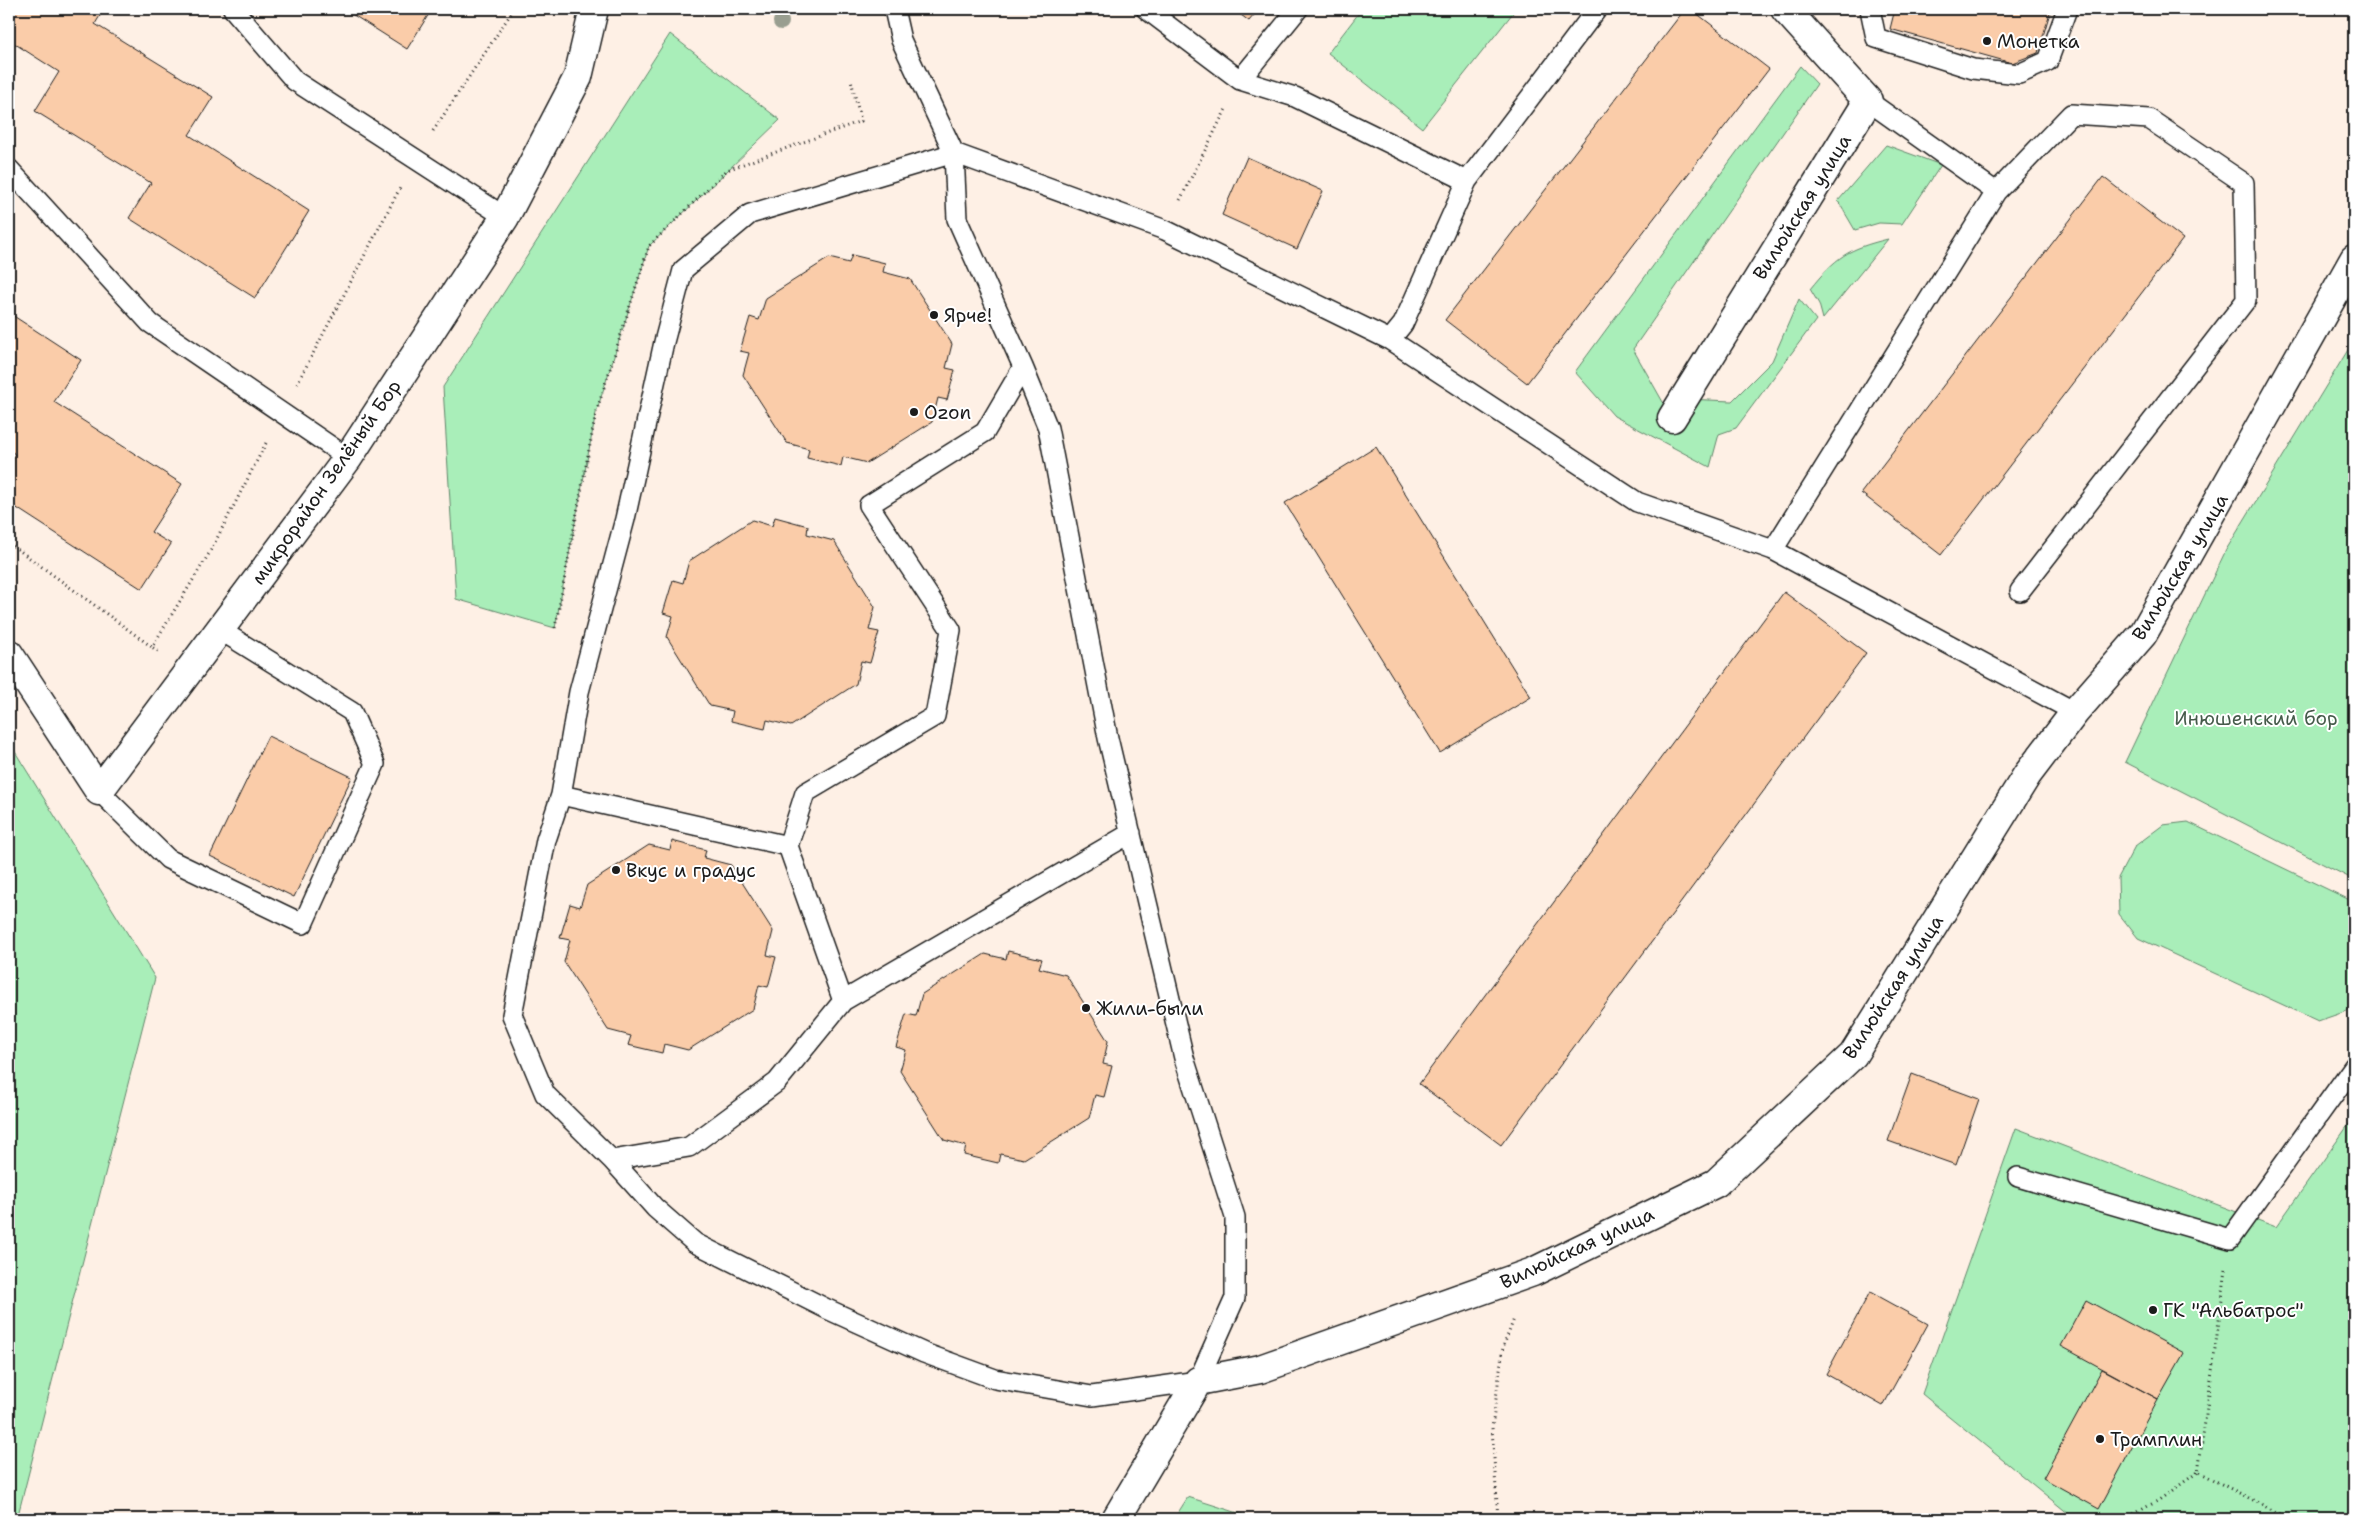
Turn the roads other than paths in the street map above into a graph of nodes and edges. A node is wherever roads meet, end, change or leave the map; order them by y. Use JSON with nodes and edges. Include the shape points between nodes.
{"nodes":[{"id":1,"x":233,"y":9,"type":"edge"},
{"id":2,"x":594,"y":9,"type":"edge"},
{"id":3,"x":894,"y":9,"type":"edge"},
{"id":4,"x":1146,"y":9,"type":"edge"},
{"id":5,"x":1298,"y":9,"type":"edge"},
{"id":6,"x":1597,"y":9,"type":"edge"},
{"id":7,"x":1785,"y":9,"type":"edge"},
{"id":8,"x":1870,"y":9,"type":"edge"},
{"id":9,"x":2067,"y":9,"type":"edge"},
{"id":10,"x":1240,"y":80,"type":"junction"},
{"id":11,"x":1868,"y":101,"type":"junction"},
{"id":12,"x":954,"y":153,"type":"junction"},
{"id":13,"x":9,"y":169,"type":"edge"},
{"id":14,"x":1466,"y":181,"type":"junction"},
{"id":15,"x":1996,"y":192,"type":"junction"},
{"id":16,"x":505,"y":217,"type":"junction"},
{"id":17,"x":2354,"y":259,"type":"edge"},
{"id":18,"x":1390,"y":340,"type":"junction"},
{"id":19,"x":1023,"y":367,"type":"junction"},
{"id":20,"x":1672,"y":418,"type":"dead end"},
{"id":21,"x":348,"y":458,"type":"junction"},
{"id":22,"x":1774,"y":550,"type":"junction"},
{"id":23,"x":2020,"y":591,"type":"dead end"},
{"id":24,"x":220,"y":630,"type":"junction"},
{"id":25,"x":9,"y":654,"type":"edge"},
{"id":26,"x":2075,"y":712,"type":"junction"},
{"id":27,"x":99,"y":791,"type":"junction"},
{"id":28,"x":561,"y":795,"type":"junction"},
{"id":29,"x":1131,"y":833,"type":"junction"},
{"id":30,"x":788,"y":846,"type":"junction"},
{"id":31,"x":843,"y":1001,"type":"junction"},
{"id":32,"x":2354,"y":1066,"type":"edge"},
{"id":33,"x":612,"y":1160,"type":"junction"},
{"id":34,"x":2018,"y":1177,"type":"dead end"},
{"id":35,"x":1198,"y":1380,"type":"junction"},
{"id":36,"x":1116,"y":1519,"type":"edge"}],
"edges":[{"from":1,"to":16,"type":"lane","via":[[295,81]]},
{"from":2,"to":16,"type":"street","name":"микрорайон Зелёный Бор","via":[[578,78]]},
{"from":3,"to":12,"type":"lane","via":[[901,40]]},
{"from":4,"to":10,"type":"lane"},
{"from":5,"to":10,"type":"lane"},
{"from":6,"to":14,"type":"lane"},
{"from":7,"to":11,"type":"street"},
{"from":8,"to":9,"type":"lane","via":[[1876,38],[1973,70],[2019,74],[2048,61]]},
{"from":10,"to":14,"type":"lane","via":[[1295,97]]},
{"from":11,"to":15,"type":"lane"},
{"from":11,"to":20,"type":"street","name":"Вилюйская улица"},
{"from":12,"to":18,"type":"lane","via":[[1165,230]]},
{"from":12,"to":19,"type":"lane","via":[[957,218]]},
{"from":12,"to":28,"type":"lane","via":[[750,214],[683,270],[625,518],[579,692]]},
{"from":13,"to":21,"type":"lane","via":[[150,323]]},
{"from":14,"to":18,"type":"lane","via":[[1403,324]]},
{"from":15,"to":22,"type":"lane"},
{"from":15,"to":23,"type":"lane","via":[[2071,114],[2149,119],[2244,183],[2246,300]]},
{"from":16,"to":21,"type":"street","name":"микрорайон Зелёный Бор"},
{"from":17,"to":26,"type":"street","name":"Вилюйская улица","via":[[2143,634]]},
{"from":18,"to":22,"type":"lane","via":[[1637,502]]},
{"from":19,"to":29,"type":"lane","via":[[1048,428],[1108,738]]},
{"from":19,"to":30,"type":"lane","via":[[984,432],[869,505],[951,630],[935,716],[805,792]]},
{"from":21,"to":24,"type":"street","name":"микрорайон Зелёный Бор"},
{"from":22,"to":26,"type":"lane"},
{"from":24,"to":27,"type":"street","name":"микрорайон Зелёный Бор"},
{"from":24,"to":27,"type":"lane","via":[[352,712],[375,764],[303,924],[168,859]]},
{"from":25,"to":27,"type":"street"},
{"from":26,"to":35,"type":"street","name":"Вилюйская улица","via":[[2027,775],[1853,1055],[1716,1183],[1533,1272],[1260,1369]]},
{"from":28,"to":30,"type":"lane"},
{"from":28,"to":33,"type":"lane","via":[[546,840],[512,1015],[545,1094]]},
{"from":29,"to":31,"type":"lane"},
{"from":29,"to":35,"type":"lane","via":[[1184,1058],[1235,1217],[1235,1298]]},
{"from":30,"to":31,"type":"lane"},
{"from":31,"to":33,"type":"lane","via":[[777,1082],[688,1146]]},
{"from":32,"to":34,"type":"lane","via":[[2230,1239]]},
{"from":33,"to":35,"type":"lane","via":[[655,1208],[695,1242],[827,1309],[924,1353],[995,1379],[1092,1396]]},
{"from":35,"to":36,"type":"street"}]}
